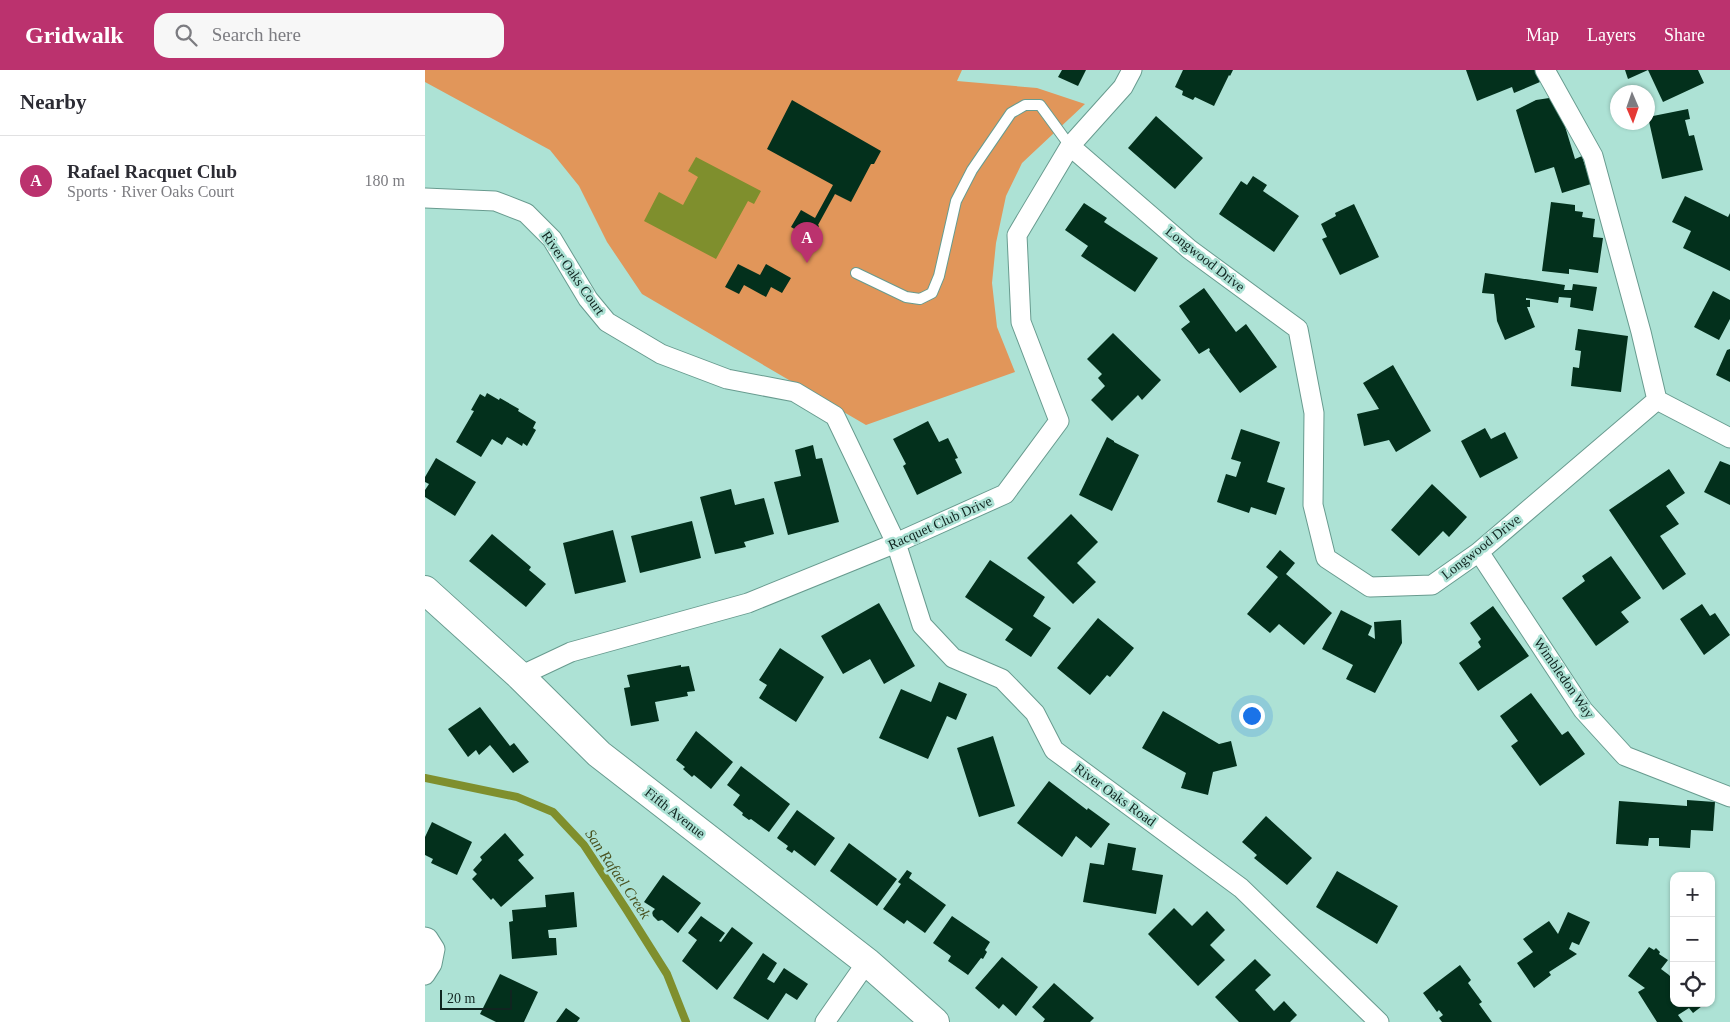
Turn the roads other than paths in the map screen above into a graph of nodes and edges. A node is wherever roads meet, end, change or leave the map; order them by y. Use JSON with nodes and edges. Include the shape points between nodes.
{"nodes":[{"id":1,"x":1545,"y":70,"type":"edge"},
{"id":2,"x":1128,"y":78,"type":"edge"},
{"id":3,"x":1070,"y":146,"type":"junction"},
{"id":4,"x":425,"y":198,"type":"edge"},
{"id":5,"x":856,"y":273,"type":"dead end"},
{"id":6,"x":1657,"y":400,"type":"junction"},
{"id":7,"x":1730,"y":438,"type":"edge"},
{"id":8,"x":896,"y":543,"type":"junction"},
{"id":9,"x":1479,"y":552,"type":"junction"},
{"id":10,"x":425,"y":590,"type":"edge"},
{"id":11,"x":520,"y":676,"type":"junction"},
{"id":12,"x":1730,"y":797,"type":"edge"},
{"id":13,"x":430,"y":943,"type":"edge"},
{"id":14,"x":867,"y":962,"type":"junction"},
{"id":15,"x":425,"y":975,"type":"edge"},
{"id":16,"x":825,"y":1022,"type":"edge"},
{"id":17,"x":935,"y":1022,"type":"edge"},
{"id":18,"x":1379,"y":1022,"type":"edge"}],
"edges":[{"from":1,"to":6,"type":"street","via":[[1593,156]]},
{"from":2,"to":3,"type":"street","name":"Racquet Club Drive"},
{"from":3,"to":5,"type":"lane","via":[[1041,105],[1025,105],[1011,113],[972,170],[957,201],[932,293],[920,300],[906,297]]},
{"from":3,"to":8,"type":"street","name":"Racquet Club Drive","via":[[1017,235],[1021,322],[1059,420],[1005,494]]},
{"from":3,"to":9,"type":"street","name":"Longwood Drive","via":[[1189,249],[1298,330],[1314,413],[1313,505],[1326,558],[1369,587],[1432,585]]},
{"from":4,"to":8,"type":"street","name":"River Oaks Court","via":[[495,201],[526,213],[552,239],[589,300],[607,322],[661,354],[727,379],[795,392],[835,416]]},
{"from":6,"to":7,"type":"street"},
{"from":6,"to":9,"type":"street","name":"Longwood Drive"},
{"from":8,"to":11,"type":"street","name":"Racquet Club Drive","via":[[748,603],[571,652]]},
{"from":8,"to":18,"type":"street","name":"River Oaks Road","via":[[922,625],[953,658],[1002,679],[1035,713],[1054,750],[1241,888]]},
{"from":9,"to":12,"type":"street","name":"Wimbledon Way","via":[[1583,710],[1625,756]]},
{"from":10,"to":11,"type":"street","name":"Fifth Avenue"},
{"from":11,"to":14,"type":"street","name":"Fifth Avenue","via":[[599,754]]},
{"from":13,"to":15,"type":"street","via":[[432,964]]},
{"from":14,"to":16,"type":"street"},
{"from":14,"to":17,"type":"street","name":"Fifth Avenue"}]}
